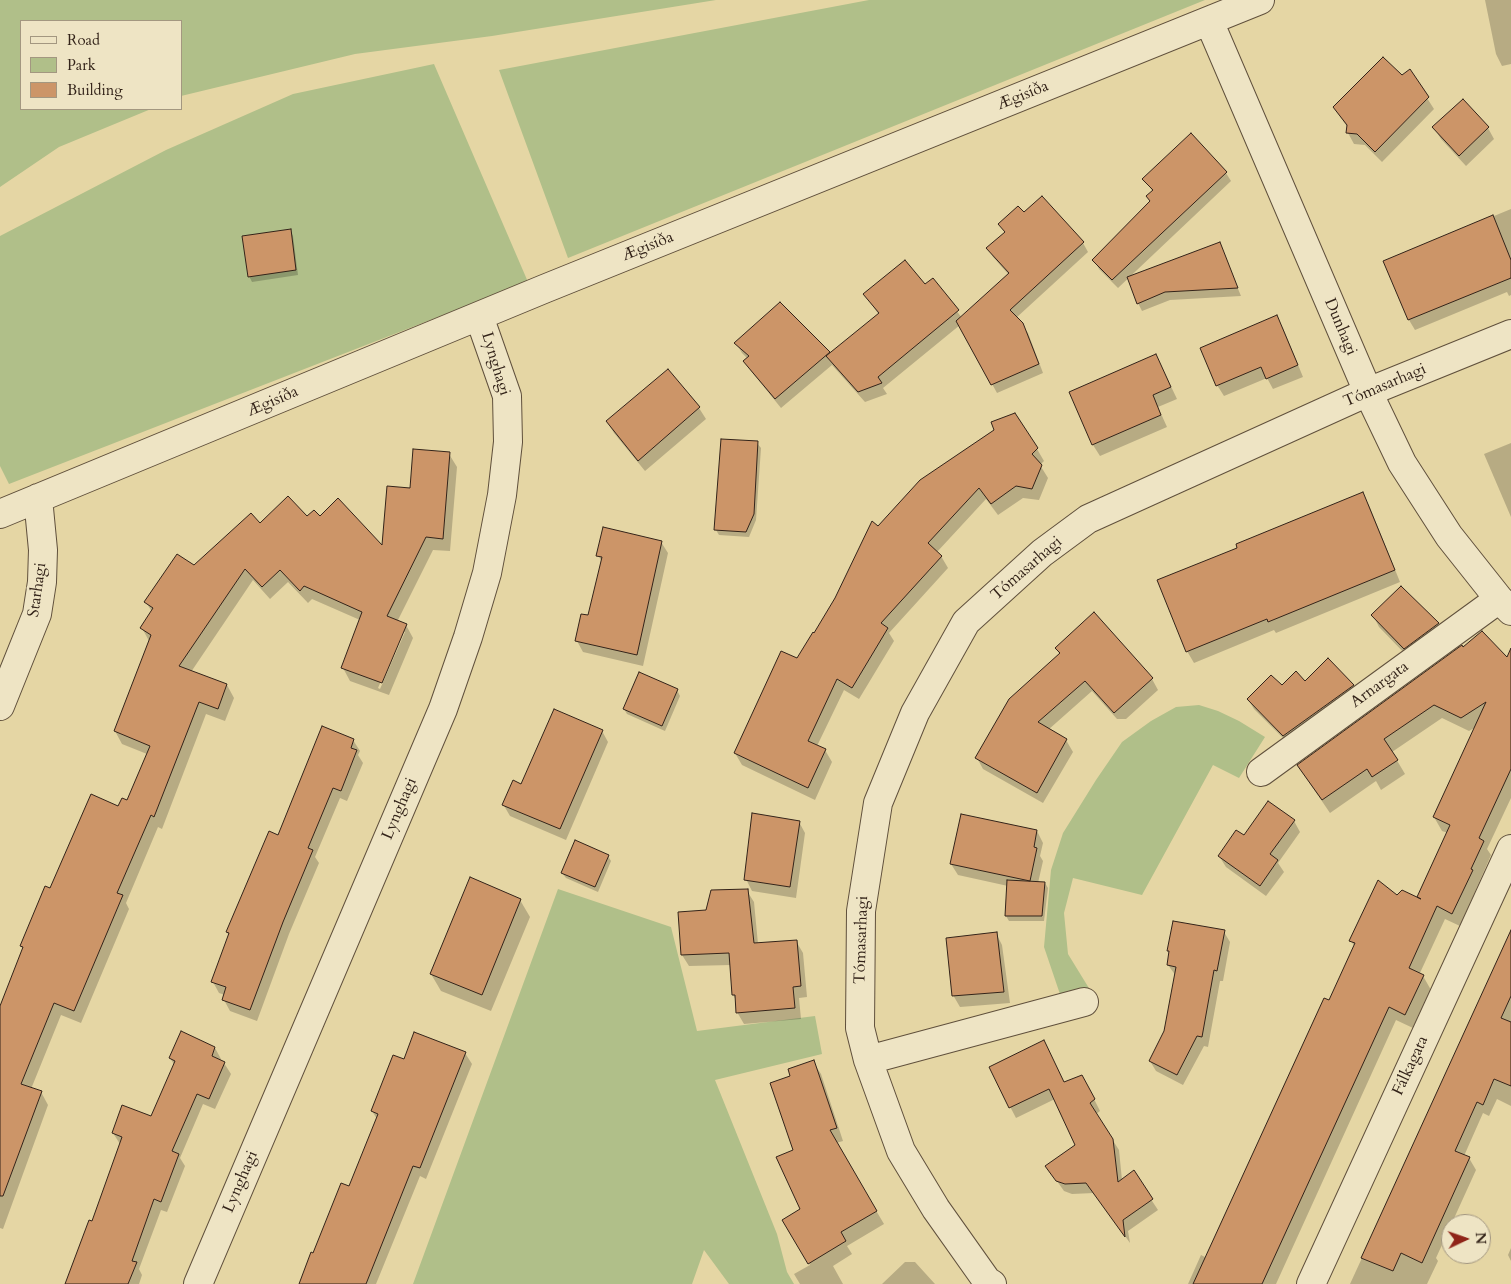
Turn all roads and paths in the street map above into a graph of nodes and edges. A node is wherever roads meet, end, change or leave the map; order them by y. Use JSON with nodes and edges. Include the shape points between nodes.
{"nodes":[{"id":1,"x":1260,"y":0,"type":"edge"},
{"id":2,"x":1209,"y":21,"type":"junction"},
{"id":3,"x":479,"y":316,"type":"junction"},
{"id":4,"x":1511,"y":334,"type":"edge"},
{"id":5,"x":1368,"y":392,"type":"junction"},
{"id":6,"x":38,"y":498,"type":"junction"},
{"id":7,"x":0,"y":514,"type":"edge"},
{"id":8,"x":1505,"y":605,"type":"edge"},
{"id":9,"x":0,"y":706,"type":"edge"},
{"id":10,"x":1261,"y":772,"type":"dead end"},
{"id":11,"x":1511,"y":849,"type":"edge"},
{"id":12,"x":1084,"y":1002,"type":"dead end"},
{"id":13,"x":868,"y":1060,"type":"junction"},
{"id":14,"x":198,"y":1284,"type":"edge"},
{"id":15,"x":992,"y":1284,"type":"edge"},
{"id":16,"x":1311,"y":1284,"type":"edge"}],
"edges":[{"from":1,"to":2,"type":"street","name":"Ægisíða"},
{"from":2,"to":3,"type":"street","name":"Ægisíða"},
{"from":2,"to":5,"type":"street","name":"Dunhagi"},
{"from":3,"to":6,"type":"street","name":"Ægisíða"},
{"from":3,"to":14,"type":"street","name":"Lynghagi","via":[[507,396],[508,442],[488,573],[443,709]]},
{"from":4,"to":5,"type":"street","name":"Tómasarhagi"},
{"from":5,"to":8,"type":"street","name":"Dunhagi","via":[[1402,463],[1449,536]]},
{"from":5,"to":13,"type":"street","name":"Tómasarhagi","via":[[1088,519],[1042,553],[966,622],[915,713],[878,804],[860,911],[860,1028]]},
{"from":6,"to":7,"type":"street","name":"Ægisíða"},
{"from":6,"to":9,"type":"street","name":"Starhagi","via":[[43,550],[37,614]]},
{"from":8,"to":10,"type":"street","name":"Arnargata"},
{"from":11,"to":16,"type":"street","name":"Fálkagata"},
{"from":12,"to":13,"type":"street"},
{"from":13,"to":15,"type":"street","name":"Tómasarhagi","via":[[901,1151],[936,1209]]}]}
